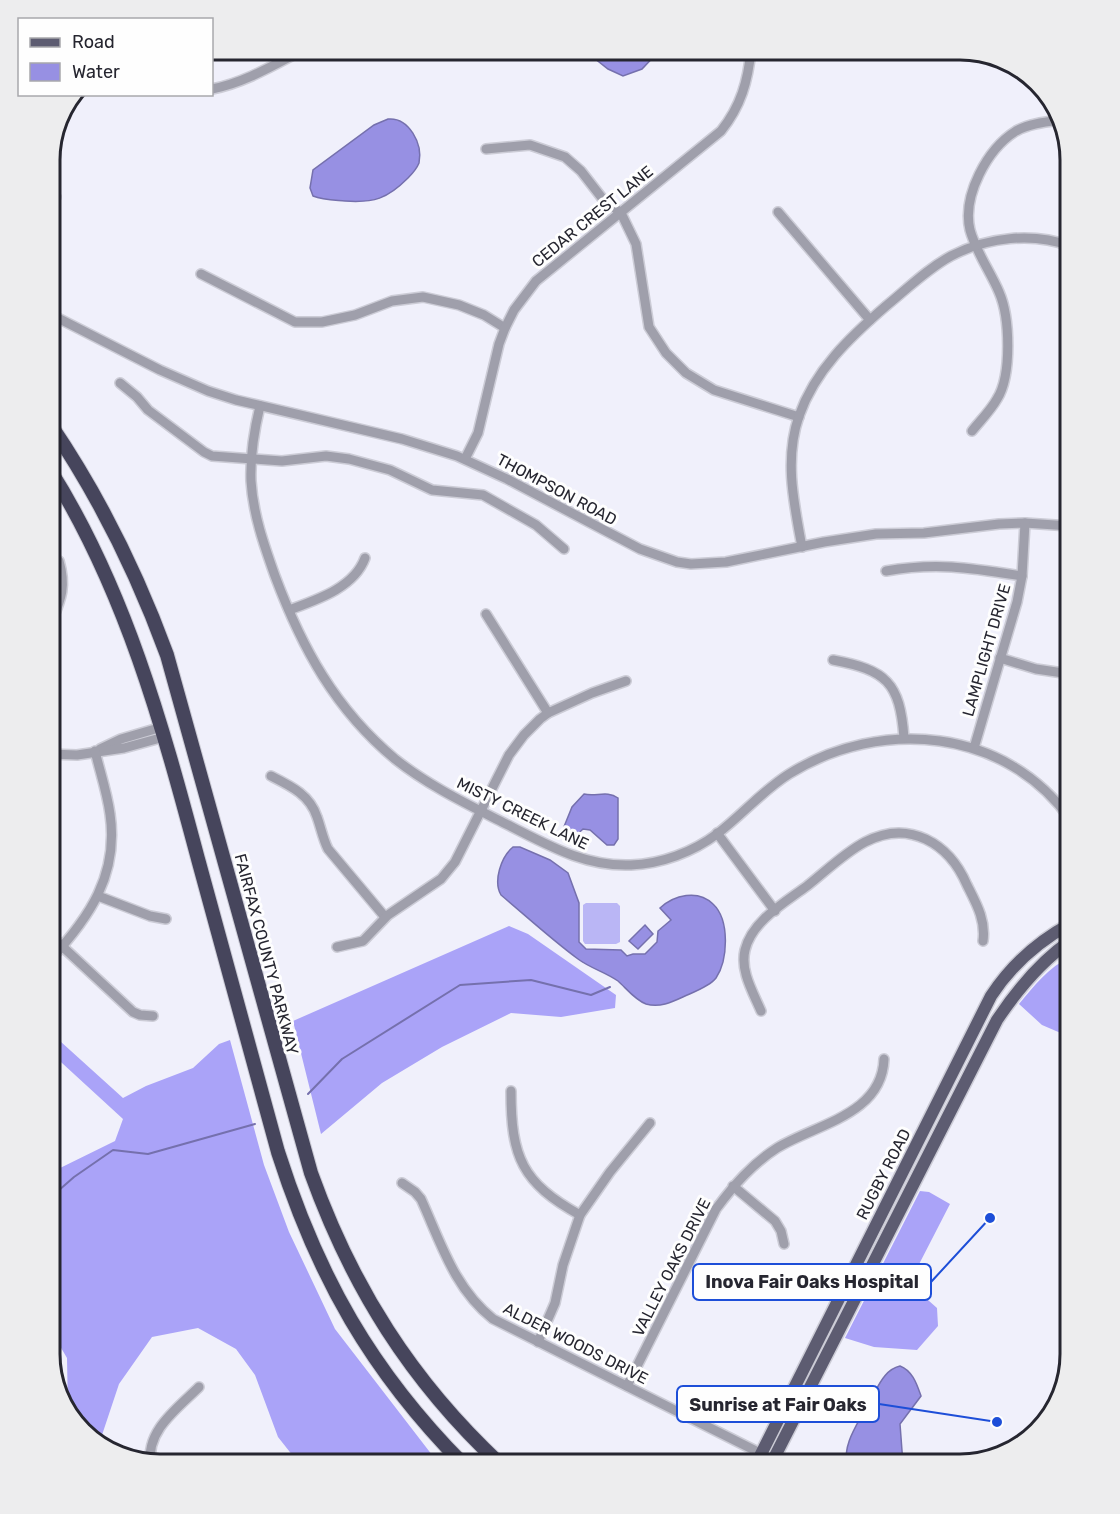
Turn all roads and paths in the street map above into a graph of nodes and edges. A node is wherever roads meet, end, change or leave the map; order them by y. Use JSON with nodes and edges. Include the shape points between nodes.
{"nodes":[{"id":1,"x":283,"y":60,"type":"edge"},
{"id":2,"x":751,"y":60,"type":"edge"},
{"id":3,"x":213,"y":89,"type":"edge"},
{"id":4,"x":1052,"y":121,"type":"edge"},
{"id":5,"x":486,"y":149,"type":"dead end"},
{"id":6,"x":777,"y":212,"type":"dead end"},
{"id":7,"x":621,"y":213,"type":"junction"},
{"id":8,"x":1060,"y":243,"type":"edge"},
{"id":9,"x":976,"y":246,"type":"junction"},
{"id":10,"x":201,"y":274,"type":"dead end"},
{"id":11,"x":60,"y":319,"type":"edge"},
{"id":12,"x":870,"y":320,"type":"junction"},
{"id":13,"x":505,"y":328,"type":"junction"},
{"id":14,"x":120,"y":383,"type":"dead end"},
{"id":15,"x":260,"y":406,"type":"junction"},
{"id":16,"x":799,"y":417,"type":"junction"},
{"id":17,"x":972,"y":431,"type":"dead end"},
{"id":18,"x":60,"y":439,"type":"edge"},
{"id":19,"x":465,"y":459,"type":"junction"},
{"id":20,"x":251,"y":460,"type":"junction"},
{"id":21,"x":60,"y":487,"type":"edge"},
{"id":22,"x":1024,"y":524,"type":"junction"},
{"id":23,"x":1060,"y":526,"type":"edge"},
{"id":24,"x":802,"y":547,"type":"junction"},
{"id":25,"x":564,"y":549,"type":"dead end"},
{"id":26,"x":365,"y":558,"type":"dead end"},
{"id":27,"x":60,"y":566,"type":"edge"},
{"id":28,"x":886,"y":571,"type":"dead end"},
{"id":29,"x":1022,"y":576,"type":"junction"},
{"id":30,"x":60,"y":600,"type":"edge"},
{"id":31,"x":288,"y":610,"type":"junction"},
{"id":32,"x":486,"y":614,"type":"dead end"},
{"id":33,"x":1000,"y":658,"type":"junction"},
{"id":34,"x":832,"y":660,"type":"dead end"},
{"id":35,"x":1060,"y":672,"type":"edge"},
{"id":36,"x":626,"y":681,"type":"dead end"},
{"id":37,"x":548,"y":713,"type":"junction"},
{"id":38,"x":163,"y":732,"type":"junction"},
{"id":39,"x":904,"y":738,"type":"junction"},
{"id":40,"x":974,"y":748,"type":"junction"},
{"id":41,"x":95,"y":751,"type":"junction"},
{"id":42,"x":60,"y":755,"type":"edge"},
{"id":43,"x":271,"y":776,"type":"dead end"},
{"id":44,"x":1060,"y":806,"type":"edge"},
{"id":45,"x":480,"y":811,"type":"junction"},
{"id":46,"x":717,"y":833,"type":"junction"},
{"id":47,"x":98,"y":896,"type":"junction"},
{"id":48,"x":775,"y":911,"type":"junction"},
{"id":49,"x":385,"y":917,"type":"junction"},
{"id":50,"x":166,"y":919,"type":"dead end"},
{"id":51,"x":1060,"y":930,"type":"edge"},
{"id":52,"x":982,"y":941,"type":"dead end"},
{"id":53,"x":62,"y":947,"type":"joint"},
{"id":54,"x":338,"y":947,"type":"dead end"},
{"id":55,"x":1060,"y":950,"type":"edge"},
{"id":56,"x":760,"y":1011,"type":"dead end"},
{"id":57,"x":153,"y":1016,"type":"dead end"},
{"id":58,"x":884,"y":1059,"type":"dead end"},
{"id":59,"x":511,"y":1091,"type":"dead end"},
{"id":60,"x":650,"y":1124,"type":"dead end"},
{"id":61,"x":402,"y":1183,"type":"dead end"},
{"id":62,"x":733,"y":1186,"type":"junction"},
{"id":63,"x":580,"y":1215,"type":"junction"},
{"id":64,"x":784,"y":1244,"type":"dead end"},
{"id":65,"x":538,"y":1342,"type":"junction"},
{"id":66,"x":627,"y":1386,"type":"junction"},
{"id":67,"x":199,"y":1388,"type":"dead end"},
{"id":68,"x":150,"y":1454,"type":"edge"},
{"id":69,"x":454,"y":1454,"type":"edge"},
{"id":70,"x":490,"y":1454,"type":"edge"},
{"id":71,"x":747,"y":1454,"type":"edge"},
{"id":72,"x":761,"y":1454,"type":"edge"},
{"id":73,"x":780,"y":1454,"type":"edge"}],
"edges":[{"from":1,"to":3,"type":"street","via":[[248,78]]},
{"from":2,"to":7,"type":"street","name":"CEDAR CREST LANE","via":[[742,97],[721,131]]},
{"from":4,"to":9,"type":"street","via":[[1018,130],[1006,138],[979,174],[969,216]]},
{"from":5,"to":7,"type":"street","via":[[530,145],[565,157]]},
{"from":6,"to":12,"type":"street"},
{"from":7,"to":13,"type":"street","name":"CEDAR CREST LANE","via":[[536,281]]},
{"from":7,"to":16,"type":"street","via":[[636,244],[649,327],[666,353],[686,373],[714,390]]},
{"from":8,"to":9,"type":"street","via":[[1026,238]]},
{"from":9,"to":12,"type":"street","via":[[921,276]]},
{"from":9,"to":17,"type":"street","via":[[1006,316],[1006,370],[998,399]]},
{"from":10,"to":13,"type":"street","via":[[295,322],[322,322],[392,301],[423,297],[459,305]]},
{"from":11,"to":15,"type":"street","name":"THOMPSON ROAD","via":[[187,383]]},
{"from":12,"to":16,"type":"street","via":[[821,373]]},
{"from":13,"to":19,"type":"street","name":"CEDAR CREST LANE","via":[[478,433]]},
{"from":14,"to":20,"type":"street","via":[[148,410],[204,452]]},
{"from":15,"to":19,"type":"street","name":"THOMPSON ROAD","via":[[402,439]]},
{"from":15,"to":20,"type":"street","name":"MISTY CREEK LANE"},
{"from":16,"to":24,"type":"street","via":[[790,478]]},
{"from":18,"to":70,"type":"highway","name":"FAIRFAX COUNTY PARKWAY","via":[[113,530],[167,655],[311,1173],[332,1228],[369,1303],[402,1354],[455,1419]]},
{"from":19,"to":24,"type":"street","name":"THOMPSON ROAD","via":[[640,549],[676,562],[726,562]]},
{"from":20,"to":25,"type":"street","via":[[334,457],[397,472],[432,490],[477,493],[536,525]]},
{"from":20,"to":31,"type":"street","name":"MISTY CREEK LANE","via":[[258,526]]},
{"from":21,"to":38,"type":"highway","via":[[100,562],[141,664]]},
{"from":22,"to":23,"type":"street","name":"THOMPSON ROAD"},
{"from":22,"to":24,"type":"street","name":"THOMPSON ROAD","via":[[854,536]]},
{"from":22,"to":29,"type":"street","name":"LAMPLIGHT DRIVE"},
{"from":26,"to":31,"type":"street","via":[[352,578],[321,598]]},
{"from":27,"to":30,"type":"street","via":[[64,585]]},
{"from":28,"to":29,"type":"street","via":[[948,566]]},
{"from":29,"to":33,"type":"street","name":"LAMPLIGHT DRIVE"},
{"from":31,"to":45,"type":"street","name":"MISTY CREEK LANE","via":[[316,669],[362,727],[418,776]]},
{"from":32,"to":37,"type":"street"},
{"from":33,"to":35,"type":"street"},
{"from":33,"to":40,"type":"street","name":"LAMPLIGHT DRIVE"},
{"from":34,"to":39,"type":"street","via":[[867,668],[888,683],[902,709]]},
{"from":36,"to":37,"type":"street"},
{"from":37,"to":45,"type":"street","via":[[514,748]]},
{"from":38,"to":41,"type":"street","via":[[121,739]]},
{"from":38,"to":69,"type":"highway","via":[[278,1152],[303,1224],[340,1303],[375,1358],[413,1410]]},
{"from":39,"to":40,"type":"street","name":"MISTY CREEK LANE"},
{"from":39,"to":46,"type":"street","name":"MISTY CREEK LANE","via":[[842,749],[804,765],[769,788]]},
{"from":40,"to":44,"type":"street","name":"MISTY CREEK LANE","via":[[1026,773]]},
{"from":41,"to":42,"type":"street"},
{"from":41,"to":47,"type":"street","via":[[112,832],[107,871]]},
{"from":43,"to":49,"type":"street","via":[[308,800],[328,849]]},
{"from":45,"to":46,"type":"street","name":"MISTY CREEK LANE","via":[[574,857],[610,865],[659,861],[685,852]]},
{"from":45,"to":49,"type":"street","via":[[455,862],[441,879]]},
{"from":46,"to":48,"type":"street"},
{"from":47,"to":50,"type":"street"},
{"from":47,"to":53,"type":"street"},
{"from":48,"to":52,"type":"street","via":[[863,843],[887,834],[906,834],[930,840],[956,863],[982,918]]},
{"from":48,"to":56,"type":"street","via":[[754,929],[744,953],[745,972]]},
{"from":49,"to":54,"type":"street","via":[[363,941]]},
{"from":51,"to":72,"type":"main road","name":"RUGBY ROAD","via":[[1024,955],[991,996]]},
{"from":53,"to":57,"type":"street","via":[[133,1012]]},
{"from":55,"to":73,"type":"main road","name":"RUGBY ROAD","via":[[1018,989],[997,1020]]},
{"from":58,"to":62,"type":"street","name":"VALLEY OAKS DRIVE","via":[[877,1085],[848,1114],[779,1147],[750,1167]]},
{"from":59,"to":63,"type":"street","via":[[512,1133],[526,1170],[546,1194]]},
{"from":60,"to":63,"type":"street"},
{"from":61,"to":65,"type":"street","name":"ALDER WOODS DRIVE","via":[[421,1199],[469,1297],[494,1319]]},
{"from":62,"to":64,"type":"street","via":[[775,1221]]},
{"from":62,"to":66,"type":"street","name":"VALLEY OAKS DRIVE","via":[[716,1209]]},
{"from":63,"to":65,"type":"street","via":[[555,1303]]},
{"from":65,"to":66,"type":"street","name":"ALDER WOODS DRIVE"},
{"from":66,"to":71,"type":"street","name":"ALDER WOODS DRIVE"},
{"from":67,"to":68,"type":"street","via":[[162,1424]]}]}
